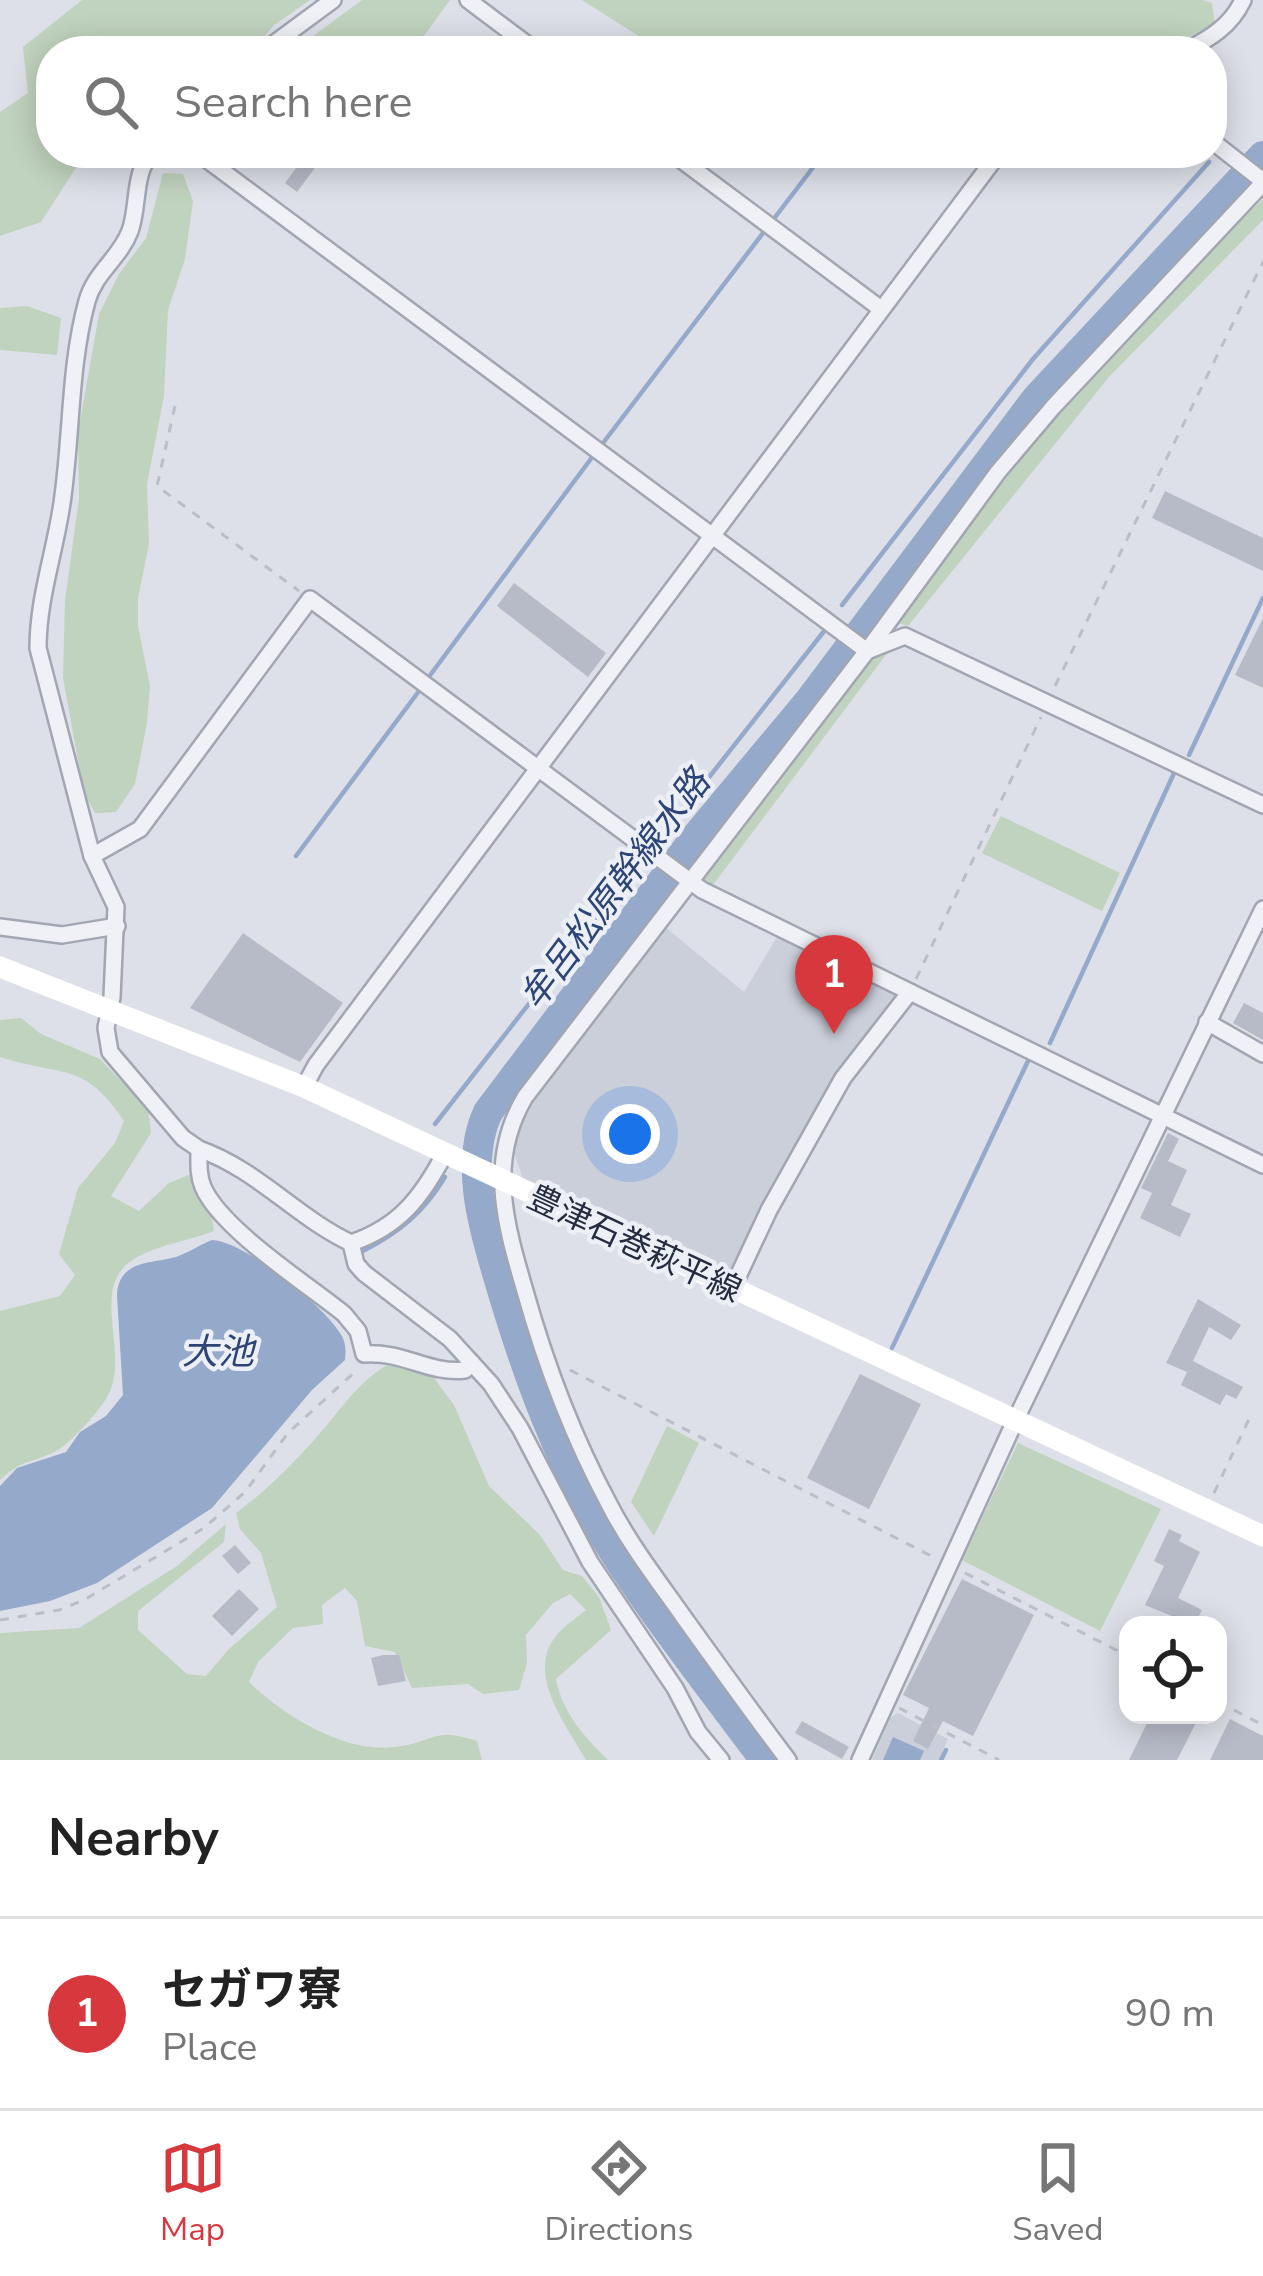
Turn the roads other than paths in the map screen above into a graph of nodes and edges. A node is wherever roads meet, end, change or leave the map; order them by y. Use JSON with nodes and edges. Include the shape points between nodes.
{"nodes":[{"id":1,"x":333,"y":0,"type":"edge"},
{"id":2,"x":468,"y":0,"type":"edge"},
{"id":3,"x":1243,"y":0,"type":"edge"},
{"id":4,"x":284,"y":36,"type":"edge"},
{"id":5,"x":516,"y":36,"type":"edge"},
{"id":6,"x":1215,"y":36,"type":"edge"},
{"id":7,"x":1227,"y":151,"type":"edge"},
{"id":8,"x":142,"y":168,"type":"edge"},
{"id":9,"x":218,"y":168,"type":"edge"},
{"id":10,"x":691,"y":168,"type":"edge"},
{"id":11,"x":988,"y":168,"type":"edge"},
{"id":12,"x":1261,"y":180,"type":"edge"},
{"id":13,"x":881,"y":309,"type":"junction"},
{"id":14,"x":710,"y":536,"type":"junction"},
{"id":15,"x":864,"y":649,"type":"junction"},
{"id":16,"x":537,"y":770,"type":"junction"},
{"id":17,"x":1263,"y":805,"type":"edge"},
{"id":18,"x":92,"y":856,"type":"junction"},
{"id":19,"x":689,"y":880,"type":"junction"},
{"id":20,"x":1263,"y":910,"type":"edge"},
{"id":21,"x":0,"y":926,"type":"edge"},
{"id":22,"x":117,"y":926,"type":"junction"},
{"id":23,"x":0,"y":967,"type":"edge"},
{"id":24,"x":910,"y":992,"type":"junction"},
{"id":25,"x":109,"y":1009,"type":"junction"},
{"id":26,"x":1208,"y":1022,"type":"junction"},
{"id":27,"x":1263,"y":1054,"type":"edge"},
{"id":28,"x":304,"y":1087,"type":"junction"},
{"id":29,"x":1163,"y":1115,"type":"junction"},
{"id":30,"x":199,"y":1150,"type":"junction"},
{"id":31,"x":448,"y":1154,"type":"junction"},
{"id":32,"x":1263,"y":1165,"type":"edge"},
{"id":33,"x":498,"y":1178,"type":"junction"},
{"id":34,"x":351,"y":1244,"type":"junction"},
{"id":35,"x":732,"y":1288,"type":"junction"},
{"id":36,"x":472,"y":1363,"type":"junction"},
{"id":37,"x":1015,"y":1421,"type":"junction"},
{"id":38,"x":1263,"y":1536,"type":"edge"},
{"id":39,"x":721,"y":1760,"type":"edge"},
{"id":40,"x":788,"y":1760,"type":"edge"},
{"id":41,"x":860,"y":1760,"type":"edge"}],
"edges":[{"from":1,"to":4,"type":"street"},
{"from":2,"to":5,"type":"street"},
{"from":3,"to":6,"type":"street"},
{"from":7,"to":12,"type":"street"},
{"from":8,"to":18,"type":"street","via":[[130,229],[86,303],[62,501],[38,618],[38,648]]},
{"from":9,"to":14,"type":"street"},
{"from":10,"to":13,"type":"street"},
{"from":11,"to":13,"type":"street"},
{"from":12,"to":15,"type":"street","via":[[998,472]]},
{"from":13,"to":14,"type":"street"},
{"from":14,"to":15,"type":"street"},
{"from":14,"to":16,"type":"street"},
{"from":15,"to":17,"type":"street","via":[[905,636]]},
{"from":15,"to":19,"type":"street"},
{"from":16,"to":18,"type":"street","via":[[310,599],[140,829]]},
{"from":16,"to":19,"type":"street"},
{"from":16,"to":28,"type":"street"},
{"from":18,"to":22,"type":"street"},
{"from":19,"to":24,"type":"street"},
{"from":19,"to":33,"type":"street","via":[[525,1097],[508,1125]]},
{"from":20,"to":26,"type":"street"},
{"from":21,"to":22,"type":"street","via":[[62,935]]},
{"from":22,"to":25,"type":"street"},
{"from":23,"to":25,"type":"main road","name":"豊津石巻萩平線"},
{"from":24,"to":29,"type":"street"},
{"from":24,"to":35,"type":"street","via":[[843,1078]]},
{"from":25,"to":28,"type":"main road","name":"豊津石巻萩平線"},
{"from":25,"to":30,"type":"street","via":[[106,1040],[119,1066]]},
{"from":26,"to":27,"type":"street"},
{"from":26,"to":29,"type":"street"},
{"from":28,"to":31,"type":"main road","name":"豊津石巻萩平線"},
{"from":29,"to":32,"type":"street"},
{"from":29,"to":37,"type":"street"},
{"from":30,"to":34,"type":"street","via":[[253,1174]]},
{"from":30,"to":36,"type":"street","via":[[205,1192],[227,1221],[344,1315],[364,1354],[388,1352],[444,1372]]},
{"from":31,"to":33,"type":"main road","name":"豊津石巻萩平線"},
{"from":31,"to":34,"type":"street","via":[[397,1222]]},
{"from":33,"to":35,"type":"main road","name":"豊津石巻萩平線"},
{"from":33,"to":40,"type":"street","via":[[545,1364],[569,1425],[648,1566]]},
{"from":34,"to":36,"type":"street","via":[[364,1273]]},
{"from":35,"to":37,"type":"main road","name":"豊津石巻萩平線"},
{"from":36,"to":39,"type":"street","via":[[520,1428],[590,1562]]},
{"from":37,"to":38,"type":"main road","name":"豊津石巻萩平線"},
{"from":37,"to":41,"type":"street"}]}
